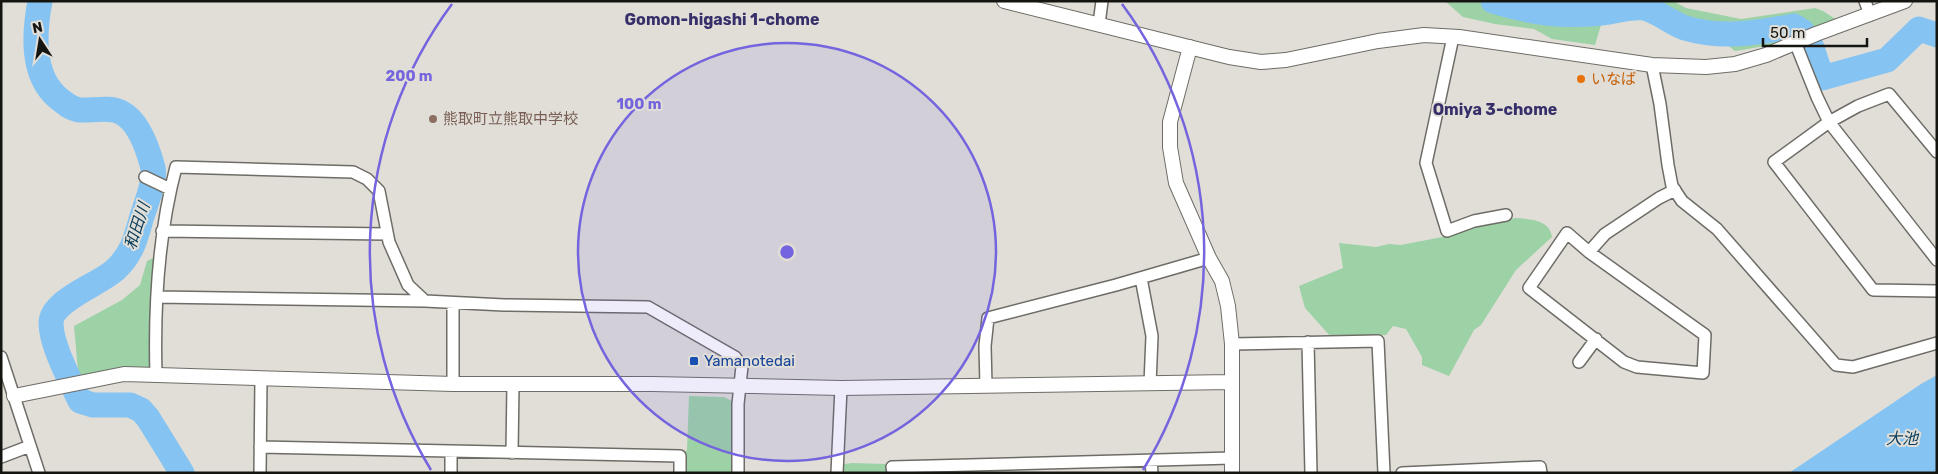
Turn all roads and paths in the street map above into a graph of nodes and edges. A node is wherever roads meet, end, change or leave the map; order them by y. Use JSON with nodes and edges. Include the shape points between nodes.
{"nodes":[{"id":1,"x":1004,"y":1,"type":"edge"},
{"id":2,"x":1102,"y":1,"type":"edge"},
{"id":3,"x":1865,"y":1,"type":"edge"},
{"id":4,"x":1905,"y":1,"type":"edge"},
{"id":5,"x":1870,"y":15,"type":"junction"},
{"id":6,"x":1099,"y":24,"type":"junction"},
{"id":7,"x":1453,"y":37,"type":"junction"},
{"id":8,"x":1795,"y":42,"type":"junction"},
{"id":9,"x":1190,"y":47,"type":"junction"},
{"id":10,"x":1652,"y":65,"type":"junction"},
{"id":11,"x":1829,"y":122,"type":"junction"},
{"id":12,"x":1937,"y":152,"type":"edge"},
{"id":13,"x":145,"y":177,"type":"dead end"},
{"id":14,"x":166,"y":187,"type":"junction"},
{"id":15,"x":1675,"y":190,"type":"junction"},
{"id":16,"x":1506,"y":215,"type":"dead end"},
{"id":17,"x":162,"y":231,"type":"junction"},
{"id":18,"x":388,"y":234,"type":"junction"},
{"id":19,"x":1589,"y":252,"type":"junction"},
{"id":20,"x":1209,"y":258,"type":"junction"},
{"id":21,"x":1937,"y":260,"type":"edge"},
{"id":22,"x":1141,"y":278,"type":"junction"},
{"id":23,"x":1937,"y":291,"type":"edge"},
{"id":24,"x":157,"y":297,"type":"junction"},
{"id":25,"x":425,"y":301,"type":"junction"},
{"id":26,"x":453,"y":302,"type":"junction"},
{"id":27,"x":1596,"y":339,"type":"junction"},
{"id":28,"x":1308,"y":342,"type":"junction"},
{"id":29,"x":1937,"y":343,"type":"edge"},
{"id":30,"x":1232,"y":344,"type":"junction"},
{"id":31,"x":1,"y":357,"type":"edge"},
{"id":32,"x":1579,"y":362,"type":"dead end"},
{"id":33,"x":156,"y":375,"type":"junction"},
{"id":34,"x":261,"y":378,"type":"junction"},
{"id":35,"x":1231,"y":382,"type":"junction"},
{"id":36,"x":453,"y":384,"type":"junction"},
{"id":37,"x":513,"y":384,"type":"junction"},
{"id":38,"x":1150,"y":384,"type":"junction"},
{"id":39,"x":986,"y":386,"type":"junction"},
{"id":40,"x":739,"y":387,"type":"junction"},
{"id":41,"x":841,"y":388,"type":"junction"},
{"id":42,"x":14,"y":396,"type":"junction"},
{"id":43,"x":30,"y":446,"type":"junction"},
{"id":44,"x":260,"y":447,"type":"junction"},
{"id":45,"x":451,"y":452,"type":"junction"},
{"id":46,"x":512,"y":453,"type":"junction"},
{"id":47,"x":1,"y":456,"type":"edge"},
{"id":48,"x":1232,"y":458,"type":"junction"},
{"id":49,"x":1151,"y":460,"type":"junction"},
{"id":50,"x":40,"y":473,"type":"edge"},
{"id":51,"x":260,"y":473,"type":"edge"},
{"id":52,"x":451,"y":473,"type":"edge"},
{"id":53,"x":680,"y":473,"type":"edge"},
{"id":54,"x":738,"y":473,"type":"edge"},
{"id":55,"x":837,"y":473,"type":"edge"},
{"id":56,"x":892,"y":473,"type":"edge"},
{"id":57,"x":1152,"y":473,"type":"edge"},
{"id":58,"x":1232,"y":473,"type":"edge"},
{"id":59,"x":1310,"y":473,"type":"edge"},
{"id":60,"x":1384,"y":473,"type":"edge"},
{"id":61,"x":1402,"y":473,"type":"edge"},
{"id":62,"x":1541,"y":473,"type":"edge"}],
"edges":[{"from":1,"to":6,"type":"street"},
{"from":2,"to":6,"type":"street"},
{"from":3,"to":5,"type":"street"},
{"from":4,"to":5,"type":"street"},
{"from":5,"to":8,"type":"street"},
{"from":6,"to":9,"type":"street"},
{"from":7,"to":9,"type":"street","via":[[1424,35],[1261,62]]},
{"from":7,"to":10,"type":"street"},
{"from":7,"to":16,"type":"street","via":[[1426,163],[1447,231],[1474,221]]},
{"from":8,"to":10,"type":"street","via":[[1735,64],[1706,67]]},
{"from":8,"to":11,"type":"street"},
{"from":9,"to":20,"type":"street","via":[[1170,122],[1170,147],[1176,183]]},
{"from":10,"to":15,"type":"street"},
{"from":11,"to":12,"type":"street","via":[[1889,94]]},
{"from":11,"to":21,"type":"street"},
{"from":11,"to":23,"type":"street","via":[[1774,162],[1873,290]]},
{"from":13,"to":14,"type":"street"},
{"from":14,"to":17,"type":"street"},
{"from":14,"to":18,"type":"street","via":[[176,167],[353,172],[379,190]]},
{"from":15,"to":19,"type":"street","via":[[1605,234]]},
{"from":15,"to":29,"type":"street","via":[[1682,201],[1717,230],[1836,365],[1852,367]]},
{"from":17,"to":18,"type":"street"},
{"from":17,"to":24,"type":"street"},
{"from":18,"to":25,"type":"street","via":[[408,285]]},
{"from":19,"to":27,"type":"street","via":[[1567,233],[1529,288]]},
{"from":19,"to":27,"type":"street","via":[[1704,335],[1703,373],[1637,367],[1624,362]]},
{"from":20,"to":22,"type":"street"},
{"from":20,"to":30,"type":"street","via":[[1222,281]]},
{"from":22,"to":38,"type":"street","via":[[1152,336]]},
{"from":22,"to":39,"type":"street","via":[[988,318]]},
{"from":24,"to":25,"type":"street"},
{"from":24,"to":33,"type":"street"},
{"from":25,"to":26,"type":"street"},
{"from":26,"to":36,"type":"street"},
{"from":26,"to":40,"type":"street","via":[[648,307],[735,357],[742,366]]},
{"from":27,"to":32,"type":"street"},
{"from":28,"to":30,"type":"street"},
{"from":28,"to":59,"type":"street"},
{"from":28,"to":60,"type":"street","via":[[1378,340]]},
{"from":30,"to":35,"type":"street"},
{"from":31,"to":42,"type":"street"},
{"from":33,"to":34,"type":"street"},
{"from":33,"to":42,"type":"street","via":[[124,374]]},
{"from":34,"to":36,"type":"street"},
{"from":34,"to":44,"type":"street"},
{"from":35,"to":38,"type":"street"},
{"from":35,"to":48,"type":"street"},
{"from":36,"to":37,"type":"street"},
{"from":37,"to":40,"type":"street"},
{"from":37,"to":46,"type":"street"},
{"from":38,"to":39,"type":"street"},
{"from":39,"to":41,"type":"street"},
{"from":40,"to":41,"type":"street"},
{"from":40,"to":54,"type":"street"},
{"from":41,"to":55,"type":"street"},
{"from":42,"to":43,"type":"street"},
{"from":43,"to":47,"type":"street"},
{"from":43,"to":50,"type":"street"},
{"from":44,"to":45,"type":"street"},
{"from":44,"to":51,"type":"street"},
{"from":45,"to":46,"type":"street"},
{"from":45,"to":52,"type":"street"},
{"from":46,"to":53,"type":"street","via":[[680,456]]},
{"from":48,"to":49,"type":"street"},
{"from":48,"to":58,"type":"street"},
{"from":49,"to":56,"type":"street","via":[[892,467]]},
{"from":49,"to":57,"type":"street"},
{"from":61,"to":62,"type":"street","via":[[1540,467]]}]}
